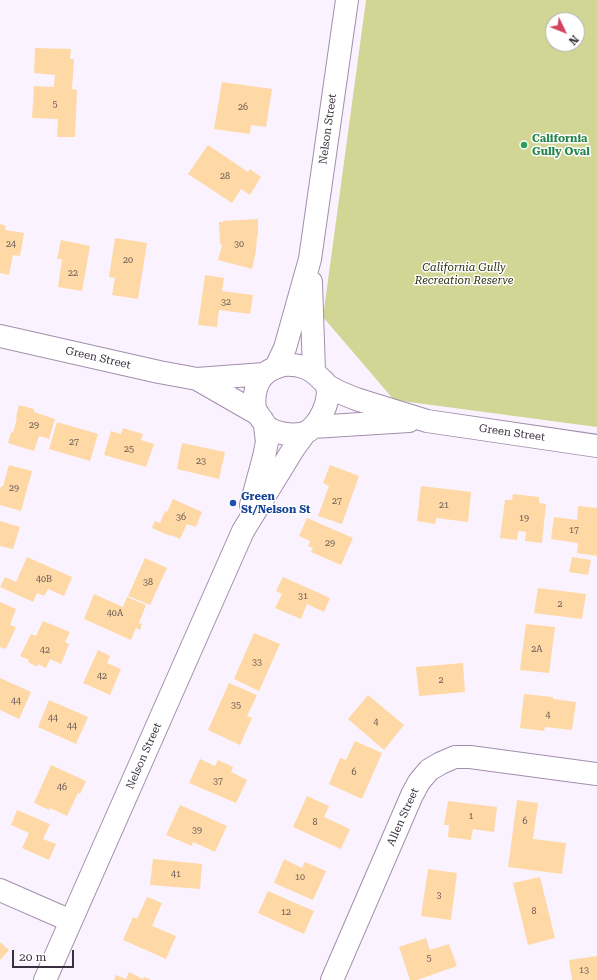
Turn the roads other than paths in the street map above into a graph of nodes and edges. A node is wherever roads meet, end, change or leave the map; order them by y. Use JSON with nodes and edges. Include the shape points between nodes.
{"nodes":[{"id":1,"x":346,"y":0,"type":"edge"},
{"id":2,"x":310,"y":258,"type":"junction"},
{"id":3,"x":0,"y":336,"type":"edge"},
{"id":4,"x":270,"y":371,"type":"junction"},
{"id":5,"x":320,"y":378,"type":"junction"},
{"id":6,"x":197,"y":379,"type":"junction"},
{"id":7,"x":262,"y":420,"type":"junction"},
{"id":8,"x":426,"y":421,"type":"junction"},
{"id":9,"x":309,"y":430,"type":"junction"},
{"id":10,"x":597,"y":446,"type":"edge"},
{"id":11,"x":244,"y":531,"type":"junction"},
{"id":12,"x":597,"y":774,"type":"edge"},
{"id":13,"x":0,"y":890,"type":"edge"},
{"id":14,"x":71,"y":921,"type":"junction"},
{"id":15,"x":46,"y":980,"type":"edge"},
{"id":16,"x":332,"y":980,"type":"edge"}],
"edges":[{"from":1,"to":2,"type":"street","name":"Nelson Street"},
{"from":2,"to":4,"type":"street","name":"Nelson Street","via":[[285,348]]},
{"from":2,"to":5,"type":"street","name":"Nelson Street"},
{"from":3,"to":6,"type":"street","name":"Green Street"},
{"from":4,"to":5,"type":"street","via":[[284,365],[302,366]]},
{"from":4,"to":6,"type":"street","name":"Green Street"},
{"from":4,"to":7,"type":"street","via":[[258,385],[254,396],[255,408]]},
{"from":5,"to":8,"type":"street","name":"Green Street","via":[[339,392],[356,399]]},
{"from":5,"to":9,"type":"street","via":[[328,395],[326,407],[321,418]]},
{"from":6,"to":7,"type":"street","name":"Green Street"},
{"from":7,"to":9,"type":"street","via":[[282,433],[293,435]]},
{"from":7,"to":11,"type":"street","name":"Nelson Street","via":[[267,442]]},
{"from":8,"to":9,"type":"street","name":"Green Street"},
{"from":8,"to":10,"type":"street","name":"Green Street"},
{"from":9,"to":11,"type":"street","name":"Nelson Street","via":[[294,448]]},
{"from":11,"to":14,"type":"street","name":"Nelson Street"},
{"from":12,"to":16,"type":"street","name":"Allen Street","via":[[470,757],[455,757],[429,770],[412,795]]},
{"from":13,"to":14,"type":"street"},
{"from":14,"to":15,"type":"street","name":"Nelson Street"}]}
